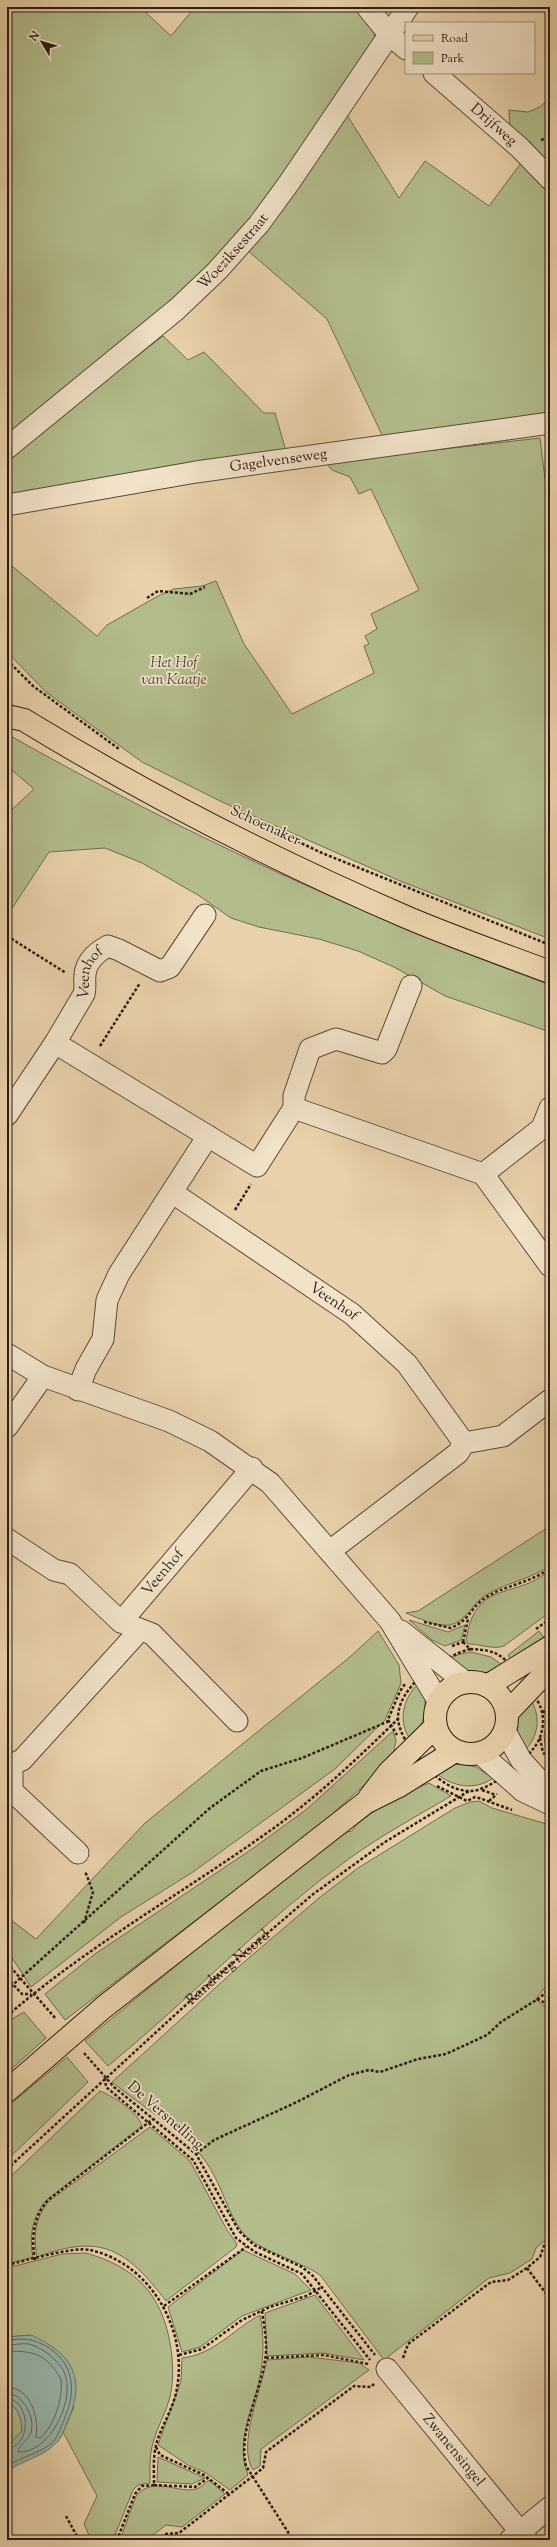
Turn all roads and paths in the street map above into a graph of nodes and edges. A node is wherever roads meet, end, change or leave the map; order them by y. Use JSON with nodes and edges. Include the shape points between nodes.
{"nodes":[{"id":1,"x":367,"y":7,"type":"edge"},
{"id":2,"x":408,"y":7,"type":"edge"},
{"id":3,"x":389,"y":34,"type":"junction"},
{"id":4,"x":405,"y":48,"type":"edge"},
{"id":5,"x":435,"y":74,"type":"edge"},
{"id":6,"x":550,"y":180,"type":"edge"},
{"id":7,"x":550,"y":423,"type":"edge"},
{"id":8,"x":7,"y":448,"type":"edge"},
{"id":9,"x":7,"y":505,"type":"edge"},
{"id":10,"x":205,"y":587,"type":"dead end"},
{"id":11,"x":147,"y":598,"type":"dead end"},
{"id":12,"x":7,"y":660,"type":"edge"},
{"id":13,"x":7,"y":699,"type":"edge"},
{"id":14,"x":16,"y":718,"type":"edge"},
{"id":15,"x":124,"y":753,"type":"dead end"},
{"id":16,"x":228,"y":808,"type":"dead end"},
{"id":17,"x":205,"y":915,"type":"dead end"},
{"id":18,"x":7,"y":936,"type":"edge"},
{"id":19,"x":550,"y":945,"type":"edge"},
{"id":20,"x":148,"y":966,"type":"junction"},
{"id":21,"x":550,"y":972,"type":"edge"},
{"id":22,"x":86,"y":986,"type":"junction"},
{"id":23,"x":411,"y":986,"type":"dead end"},
{"id":24,"x":55,"y":1044,"type":"junction"},
{"id":25,"x":88,"y":1064,"type":"junction"},
{"id":26,"x":294,"y":1108,"type":"junction"},
{"id":27,"x":550,"y":1108,"type":"edge"},
{"id":28,"x":7,"y":1115,"type":"edge"},
{"id":29,"x":208,"y":1136,"type":"junction"},
{"id":30,"x":257,"y":1166,"type":"junction"},
{"id":31,"x":483,"y":1174,"type":"junction"},
{"id":32,"x":173,"y":1193,"type":"junction"},
{"id":33,"x":225,"y":1227,"type":"junction"},
{"id":34,"x":550,"y":1266,"type":"edge"},
{"id":35,"x":7,"y":1354,"type":"edge"},
{"id":36,"x":43,"y":1376,"type":"junction"},
{"id":37,"x":78,"y":1390,"type":"junction"},
{"id":38,"x":550,"y":1400,"type":"edge"},
{"id":39,"x":7,"y":1427,"type":"edge"},
{"id":40,"x":464,"y":1443,"type":"junction"},
{"id":41,"x":252,"y":1468,"type":"junction"},
{"id":42,"x":7,"y":1539,"type":"edge"},
{"id":43,"x":330,"y":1551,"type":"junction"},
{"id":44,"x":550,"y":1568,"type":"edge"},
{"id":45,"x":468,"y":1619,"type":"junction"},
{"id":46,"x":420,"y":1621,"type":"dead end"},
{"id":47,"x":121,"y":1622,"type":"junction"},
{"id":48,"x":140,"y":1630,"type":"junction"},
{"id":49,"x":463,"y":1642,"type":"junction"},
{"id":50,"x":550,"y":1647,"type":"edge"},
{"id":51,"x":470,"y":1649,"type":"dead end"},
{"id":52,"x":424,"y":1668,"type":"junction"},
{"id":53,"x":550,"y":1668,"type":"edge"},
{"id":54,"x":465,"y":1682,"type":"junction"},
{"id":55,"x":487,"y":1686,"type":"junction"},
{"id":56,"x":439,"y":1702,"type":"junction"},
{"id":57,"x":550,"y":1702,"type":"edge"},
{"id":58,"x":543,"y":1714,"type":"dead end"},
{"id":59,"x":388,"y":1720,"type":"junction"},
{"id":60,"x":237,"y":1721,"type":"dead end"},
{"id":61,"x":506,"y":1722,"type":"junction"},
{"id":62,"x":392,"y":1725,"type":"junction"},
{"id":63,"x":436,"y":1726,"type":"junction"},
{"id":64,"x":455,"y":1752,"type":"junction"},
{"id":65,"x":550,"y":1752,"type":"edge"},
{"id":66,"x":481,"y":1754,"type":"junction"},
{"id":67,"x":543,"y":1754,"type":"dead end"},
{"id":68,"x":9,"y":1764,"type":"edge"},
{"id":69,"x":412,"y":1765,"type":"junction"},
{"id":70,"x":481,"y":1790,"type":"dead end"},
{"id":71,"x":550,"y":1792,"type":"edge"},
{"id":72,"x":459,"y":1797,"type":"junction"},
{"id":73,"x":550,"y":1804,"type":"edge"},
{"id":74,"x":516,"y":1811,"type":"dead end"},
{"id":75,"x":78,"y":1853,"type":"joint"},
{"id":76,"x":84,"y":1923,"type":"junction"},
{"id":77,"x":7,"y":1963,"type":"edge"},
{"id":78,"x":7,"y":1978,"type":"edge"},
{"id":79,"x":13,"y":1984,"type":"junction"},
{"id":80,"x":550,"y":1987,"type":"edge"},
{"id":81,"x":7,"y":1990,"type":"edge"},
{"id":82,"x":32,"y":1994,"type":"junction"},
{"id":83,"x":536,"y":1999,"type":"junction"},
{"id":84,"x":550,"y":2005,"type":"edge"},
{"id":85,"x":7,"y":2016,"type":"edge"},
{"id":86,"x":56,"y":2019,"type":"dead end"},
{"id":87,"x":84,"y":2053,"type":"dead end"},
{"id":88,"x":105,"y":2078,"type":"junction"},
{"id":89,"x":7,"y":2091,"type":"edge"},
{"id":90,"x":154,"y":2118,"type":"junction"},
{"id":91,"x":150,"y":2123,"type":"junction"},
{"id":92,"x":196,"y":2154,"type":"junction"},
{"id":93,"x":7,"y":2169,"type":"edge"},
{"id":94,"x":550,"y":2239,"type":"edge"},
{"id":95,"x":246,"y":2246,"type":"junction"},
{"id":96,"x":35,"y":2260,"type":"junction"},
{"id":97,"x":7,"y":2265,"type":"edge"},
{"id":98,"x":527,"y":2268,"type":"junction"},
{"id":99,"x":322,"y":2287,"type":"junction"},
{"id":100,"x":317,"y":2291,"type":"junction"},
{"id":101,"x":550,"y":2299,"type":"edge"},
{"id":102,"x":164,"y":2306,"type":"junction"},
{"id":103,"x":262,"y":2311,"type":"junction"},
{"id":104,"x":178,"y":2355,"type":"junction"},
{"id":105,"x":266,"y":2358,"type":"junction"},
{"id":106,"x":388,"y":2371,"type":"junction"},
{"id":107,"x":156,"y":2446,"type":"junction"},
{"id":108,"x":254,"y":2476,"type":"junction"},
{"id":109,"x":208,"y":2478,"type":"junction"},
{"id":110,"x":154,"y":2485,"type":"junction"},
{"id":111,"x":230,"y":2495,"type":"junction"},
{"id":112,"x":550,"y":2507,"type":"edge"},
{"id":113,"x":66,"y":2516,"type":"dead end"},
{"id":114,"x":519,"y":2537,"type":"edge"},
{"id":115,"x":79,"y":2540,"type":"edge"},
{"id":116,"x":117,"y":2540,"type":"edge"},
{"id":117,"x":157,"y":2540,"type":"edge"},
{"id":118,"x":293,"y":2540,"type":"edge"}],
"edges":[{"from":1,"to":3,"type":"street"},
{"from":2,"to":3,"type":"street","name":"Woeziksestraat"},
{"from":3,"to":4,"type":"street"},
{"from":3,"to":8,"type":"street","name":"Woeziksestraat","via":[[289,183],[259,224],[217,272],[177,309]]},
{"from":5,"to":6,"type":"street","name":"Drijfweg","via":[[520,148]]},
{"from":7,"to":9,"type":"street","name":"Gagelvenseweg","via":[[196,472]]},
{"from":10,"to":11,"type":"path","via":[[190,594],[158,591]]},
{"from":12,"to":15,"type":"path","via":[[32,686]]},
{"from":13,"to":14,"type":"main road","name":"Schoenaker"},
{"from":14,"to":21,"type":"main road","name":"Schoenaker","via":[[130,783],[266,853],[407,917]]},
{"from":16,"to":19,"type":"path","name":"Schoenaker","via":[[336,859]]},
{"from":17,"to":20,"type":"street","name":"Veenhof","via":[[170,967],[160,971]]},
{"from":18,"to":22,"type":"path"},
{"from":20,"to":22,"type":"street","name":"Veenhof","via":[[108,946],[97,952],[89,963],[84,974]]},
{"from":20,"to":25,"type":"path","via":[[132,997]]},
{"from":22,"to":24,"type":"street","name":"Veenhof"},
{"from":23,"to":26,"type":"street","via":[[386,1049],[382,1053],[336,1039],[310,1049],[294,1096]]},
{"from":24,"to":25,"type":"street"},
{"from":24,"to":28,"type":"street","name":"Veenhof"},
{"from":25,"to":29,"type":"street"},
{"from":26,"to":30,"type":"street"},
{"from":26,"to":31,"type":"street"},
{"from":27,"to":31,"type":"street","via":[[542,1128]]},
{"from":29,"to":30,"type":"street"},
{"from":29,"to":32,"type":"street"},
{"from":30,"to":33,"type":"path","via":[[255,1177]]},
{"from":31,"to":34,"type":"street"},
{"from":32,"to":33,"type":"street","name":"Veenhof"},
{"from":32,"to":37,"type":"street","via":[[119,1274],[107,1300],[103,1339],[86,1369]]},
{"from":33,"to":40,"type":"street","name":"Veenhof","via":[[352,1314],[406,1364]]},
{"from":35,"to":36,"type":"street"},
{"from":36,"to":37,"type":"street"},
{"from":36,"to":39,"type":"street"},
{"from":37,"to":41,"type":"street","via":[[169,1421],[210,1441]]},
{"from":38,"to":40,"type":"street","via":[[503,1436]]},
{"from":40,"to":43,"type":"street","via":[[458,1453]]},
{"from":41,"to":43,"type":"street","via":[[270,1483]]},
{"from":41,"to":47,"type":"street","name":"Veenhof"},
{"from":42,"to":47,"type":"street","via":[[54,1570],[70,1574]]},
{"from":43,"to":52,"type":"street","via":[[390,1621]]},
{"from":44,"to":45,"type":"path","via":[[535,1578],[484,1599]]},
{"from":45,"to":46,"type":"path","via":[[451,1628]]},
{"from":45,"to":49,"type":"path"},
{"from":47,"to":48,"type":"street"},
{"from":48,"to":60,"type":"street","via":[[152,1634]]},
{"from":48,"to":68,"type":"street","via":[[22,1760]]},
{"from":49,"to":51,"type":"path"},
{"from":49,"to":52,"type":"path","via":[[444,1650]]},
{"from":50,"to":55,"type":"main road"},
{"from":52,"to":54,"type":"street"},
{"from":52,"to":56,"type":"street"},
{"from":52,"to":59,"type":"path","via":[[400,1691]]},
{"from":52,"to":62,"type":"path","via":[[405,1695],[398,1718]]},
{"from":53,"to":61,"type":"main road"},
{"from":54,"to":55,"type":"main road"},
{"from":54,"to":56,"type":"main road","via":[[450,1689]]},
{"from":55,"to":61,"type":"main road","via":[[501,1697]]},
{"from":56,"to":63,"type":"main road","via":[[435,1714]]},
{"from":57,"to":58,"type":"path"},
{"from":59,"to":62,"type":"path"},
{"from":59,"to":76,"type":"path","via":[[302,1758],[261,1771],[210,1808]]},
{"from":61,"to":66,"type":"main road","via":[[500,1741]]},
{"from":61,"to":71,"type":"street","via":[[521,1760]]},
{"from":62,"to":69,"type":"path","via":[[400,1750]]},
{"from":62,"to":82,"type":"path","via":[[317,1794],[271,1830],[84,1955]]},
{"from":63,"to":64,"type":"main road","via":[[440,1737]]},
{"from":63,"to":69,"type":"main road"},
{"from":64,"to":66,"type":"main road"},
{"from":64,"to":69,"type":"main road"},
{"from":65,"to":67,"type":"path"},
{"from":66,"to":73,"type":"street","via":[[523,1791]]},
{"from":68,"to":75,"type":"street","via":[[12,1791]]},
{"from":69,"to":72,"type":"path","via":[[424,1781],[430,1781]]},
{"from":69,"to":89,"type":"main road","via":[[390,1772],[365,1803],[104,2008]]},
{"from":70,"to":72,"type":"path","name":"Randweg Noord","via":[[469,1791]]},
{"from":72,"to":74,"type":"path","via":[[467,1801],[479,1798]]},
{"from":72,"to":88,"type":"path","name":"Randweg Noord","via":[[385,1842],[312,1896]]},
{"from":75,"to":76,"type":"path","via":[[93,1892]]},
{"from":76,"to":79,"type":"path"},
{"from":77,"to":82,"type":"path"},
{"from":78,"to":79,"type":"path"},
{"from":79,"to":81,"type":"path"},
{"from":79,"to":82,"type":"path","via":[[22,1994]]},
{"from":80,"to":83,"type":"path"},
{"from":82,"to":85,"type":"path"},
{"from":82,"to":86,"type":"path"},
{"from":83,"to":84,"type":"path"},
{"from":83,"to":92,"type":"path","via":[[501,2022],[487,2035],[446,2054],[418,2059],[380,2072],[369,2070],[349,2075],[298,2102],[214,2140]]},
{"from":87,"to":88,"type":"path","name":"De Versnelling"},
{"from":88,"to":90,"type":"path","name":"De Versnelling"},
{"from":88,"to":91,"type":"path","via":[[106,2087]]},
{"from":88,"to":93,"type":"path","name":"Randweg Noord"},
{"from":90,"to":91,"type":"path"},
{"from":90,"to":92,"type":"path","name":"De Versnelling"},
{"from":91,"to":95,"type":"path","via":[[194,2160],[230,2228]]},
{"from":91,"to":96,"type":"path","via":[[48,2200],[40,2209],[32,2242]]},
{"from":92,"to":99,"type":"path","name":"De Versnelling","via":[[238,2231],[254,2245],[302,2267]]},
{"from":94,"to":98,"type":"path","via":[[545,2243],[540,2257]]},
{"from":95,"to":100,"type":"path","via":[[302,2274]]},
{"from":95,"to":102,"type":"path"},
{"from":96,"to":97,"type":"path"},
{"from":96,"to":102,"type":"path","via":[[66,2251],[89,2249],[104,2254],[118,2259],[141,2277]]},
{"from":98,"to":101,"type":"path"},
{"from":98,"to":106,"type":"path","via":[[508,2280],[491,2282],[408,2344],[403,2361]]},
{"from":99,"to":100,"type":"path"},
{"from":99,"to":106,"type":"path","name":"De Versnelling"},
{"from":100,"to":103,"type":"path"},
{"from":100,"to":105,"type":"path","via":[[374,2365],[324,2355]]},
{"from":102,"to":104,"type":"path"},
{"from":103,"to":104,"type":"path","via":[[242,2320],[202,2349]]},
{"from":103,"to":105,"type":"path"},
{"from":104,"to":107,"type":"path","via":[[177,2388]]},
{"from":105,"to":108,"type":"path","via":[[244,2448],[246,2466]]},
{"from":106,"to":108,"type":"path","via":[[371,2387],[354,2386],[266,2452],[263,2468]]},
{"from":106,"to":114,"type":"street","name":"Zwanensingel"},
{"from":107,"to":109,"type":"path","via":[[160,2455]]},
{"from":107,"to":110,"type":"path"},
{"from":108,"to":111,"type":"path"},
{"from":108,"to":118,"type":"path"},
{"from":109,"to":110,"type":"path","via":[[195,2487]]},
{"from":109,"to":111,"type":"path"},
{"from":110,"to":116,"type":"path","via":[[142,2486],[135,2494]]},
{"from":111,"to":117,"type":"path","via":[[179,2533],[165,2534]]},
{"from":112,"to":114,"type":"street","name":"Zwanensingel"},
{"from":113,"to":115,"type":"path"}]}
